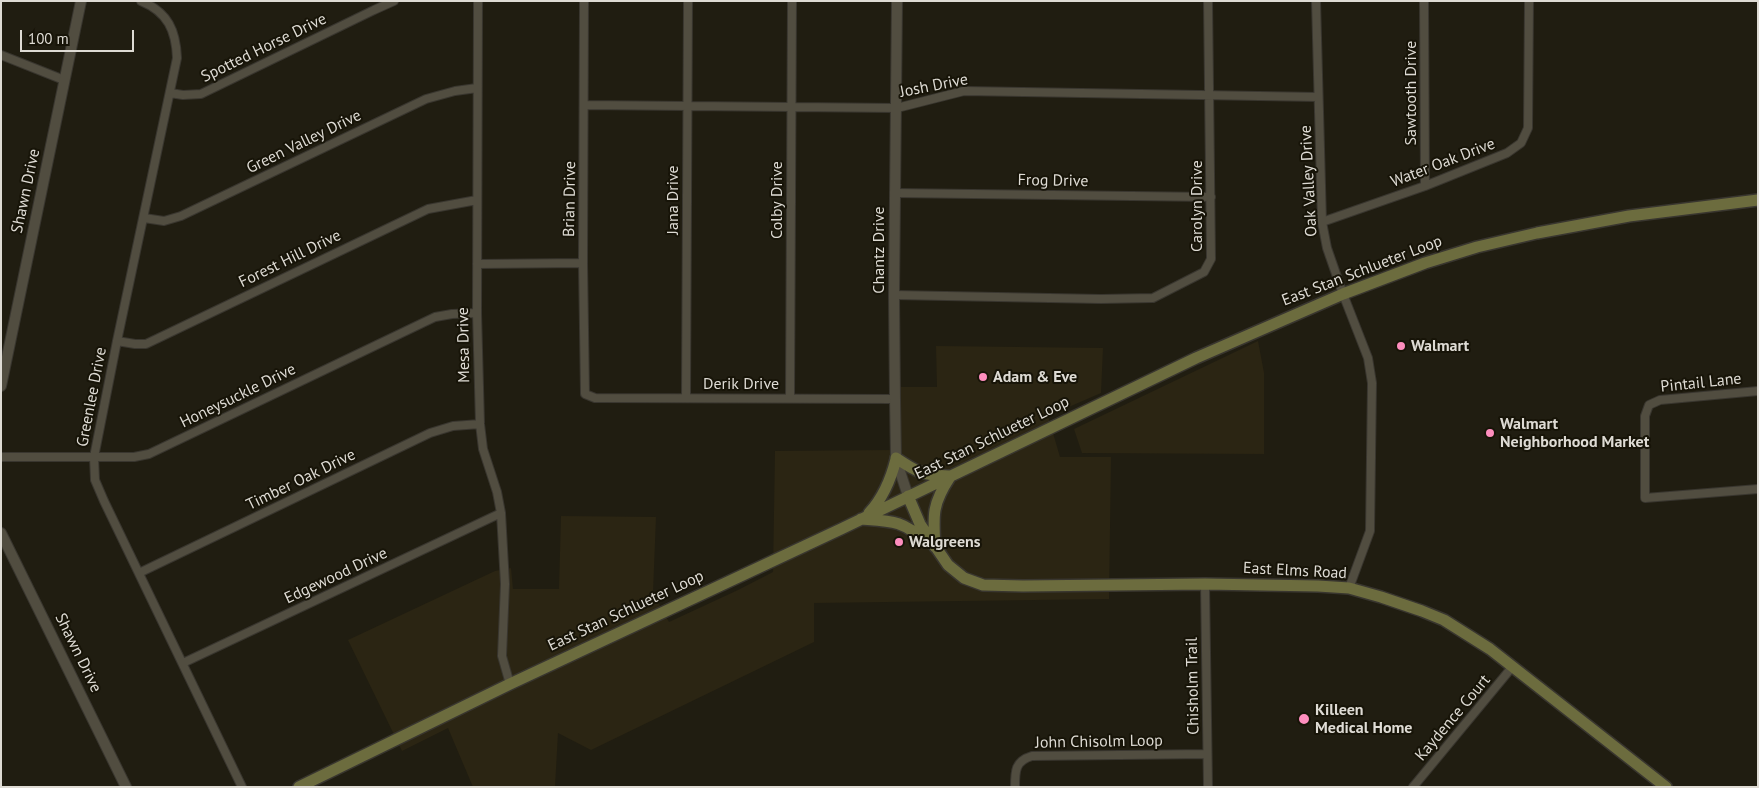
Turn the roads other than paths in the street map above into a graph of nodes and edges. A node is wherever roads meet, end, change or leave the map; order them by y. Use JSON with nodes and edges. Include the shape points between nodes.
{"nodes":[{"id":1,"x":81,"y":1,"type":"edge"},
{"id":2,"x":141,"y":1,"type":"edge"},
{"id":3,"x":369,"y":1,"type":"edge"},
{"id":4,"x":394,"y":1,"type":"edge"},
{"id":5,"x":478,"y":1,"type":"edge"},
{"id":6,"x":584,"y":1,"type":"edge"},
{"id":7,"x":688,"y":1,"type":"edge"},
{"id":8,"x":792,"y":1,"type":"edge"},
{"id":9,"x":897,"y":1,"type":"edge"},
{"id":10,"x":1208,"y":1,"type":"edge"},
{"id":11,"x":1316,"y":1,"type":"edge"},
{"id":12,"x":1424,"y":1,"type":"edge"},
{"id":13,"x":1529,"y":1,"type":"edge"},
{"id":14,"x":374,"y":10,"type":"junction"},
{"id":15,"x":1,"y":55,"type":"edge"},
{"id":16,"x":64,"y":80,"type":"junction"},
{"id":17,"x":477,"y":88,"type":"junction"},
{"id":18,"x":170,"y":93,"type":"junction"},
{"id":19,"x":1209,"y":94,"type":"junction"},
{"id":20,"x":1318,"y":97,"type":"junction"},
{"id":21,"x":585,"y":105,"type":"junction"},
{"id":22,"x":687,"y":107,"type":"junction"},
{"id":23,"x":792,"y":107,"type":"junction"},
{"id":24,"x":897,"y":108,"type":"junction"},
{"id":25,"x":1424,"y":186,"type":"junction"},
{"id":26,"x":894,"y":193,"type":"junction"},
{"id":27,"x":1211,"y":197,"type":"junction"},
{"id":28,"x":477,"y":200,"type":"junction"},
{"id":29,"x":1758,"y":200,"type":"edge"},
{"id":30,"x":144,"y":218,"type":"junction"},
{"id":31,"x":1322,"y":222,"type":"junction"},
{"id":32,"x":477,"y":264,"type":"junction"},
{"id":33,"x":583,"y":264,"type":"junction"},
{"id":34,"x":1342,"y":294,"type":"junction"},
{"id":35,"x":894,"y":295,"type":"junction"},
{"id":36,"x":477,"y":313,"type":"junction"},
{"id":37,"x":117,"y":340,"type":"junction"},
{"id":38,"x":1,"y":386,"type":"edge"},
{"id":39,"x":1758,"y":391,"type":"edge"},
{"id":40,"x":588,"y":396,"type":"joint"},
{"id":41,"x":686,"y":398,"type":"junction"},
{"id":42,"x":790,"y":398,"type":"junction"},
{"id":43,"x":895,"y":399,"type":"junction"},
{"id":44,"x":480,"y":424,"type":"junction"},
{"id":45,"x":1,"y":457,"type":"edge"},
{"id":46,"x":94,"y":457,"type":"junction"},
{"id":47,"x":896,"y":458,"type":"junction"},
{"id":48,"x":951,"y":476,"type":"junction"},
{"id":49,"x":1758,"y":489,"type":"edge"},
{"id":50,"x":908,"y":496,"type":"junction"},
{"id":51,"x":501,"y":513,"type":"junction"},
{"id":52,"x":863,"y":518,"type":"junction"},
{"id":53,"x":1,"y":533,"type":"edge"},
{"id":54,"x":936,"y":548,"type":"junction"},
{"id":55,"x":139,"y":573,"type":"junction"},
{"id":56,"x":1205,"y":584,"type":"junction"},
{"id":57,"x":1349,"y":588,"type":"junction"},
{"id":58,"x":183,"y":663,"type":"junction"},
{"id":59,"x":1513,"y":666,"type":"junction"},
{"id":60,"x":510,"y":684,"type":"junction"},
{"id":61,"x":1207,"y":754,"type":"junction"},
{"id":62,"x":126,"y":787,"type":"edge"},
{"id":63,"x":242,"y":787,"type":"edge"},
{"id":64,"x":299,"y":787,"type":"edge"},
{"id":65,"x":1015,"y":787,"type":"edge"},
{"id":66,"x":1208,"y":787,"type":"edge"},
{"id":67,"x":1413,"y":787,"type":"edge"},
{"id":68,"x":1666,"y":787,"type":"edge"}],
"edges":[{"from":1,"to":16,"type":"street","name":"Shawn Drive"},
{"from":2,"to":18,"type":"street","name":"Greenlee Drive","via":[[159,12],[174,32],[177,58]]},
{"from":3,"to":14,"type":"street"},
{"from":4,"to":14,"type":"street","name":"Spotted Horse Drive"},
{"from":5,"to":17,"type":"street","name":"Mesa Drive"},
{"from":6,"to":21,"type":"street","name":"Brian Drive"},
{"from":7,"to":22,"type":"street","name":"Jana Drive"},
{"from":8,"to":23,"type":"street","name":"Colby Drive"},
{"from":9,"to":24,"type":"street","name":"Chantz Drive"},
{"from":10,"to":19,"type":"street","name":"Carolyn Drive"},
{"from":11,"to":20,"type":"street","name":"Oak Valley Drive"},
{"from":12,"to":25,"type":"street","name":"Sawtooth Drive"},
{"from":13,"to":25,"type":"street","name":"Water Oak Drive","via":[[1528,128],[1521,142],[1507,154]]},
{"from":14,"to":18,"type":"street","name":"Spotted Horse Drive","via":[[201,94]]},
{"from":15,"to":16,"type":"street"},
{"from":16,"to":38,"type":"street","name":"Shawn Drive"},
{"from":17,"to":28,"type":"street","name":"Mesa Drive"},
{"from":17,"to":30,"type":"street","name":"Green Valley Drive","via":[[426,99],[181,216],[164,221]]},
{"from":18,"to":30,"type":"street","name":"Greenlee Drive"},
{"from":19,"to":20,"type":"street","name":"Josh Drive"},
{"from":19,"to":24,"type":"street","name":"Josh Drive","via":[[964,91]]},
{"from":19,"to":27,"type":"street","name":"Carolyn Drive"},
{"from":20,"to":31,"type":"street","name":"Oak Valley Drive"},
{"from":21,"to":22,"type":"street","name":"Josh Drive"},
{"from":21,"to":33,"type":"street","name":"Brian Drive"},
{"from":22,"to":23,"type":"street","name":"Josh Drive"},
{"from":22,"to":41,"type":"street","name":"Jana Drive"},
{"from":23,"to":24,"type":"street","name":"Josh Drive"},
{"from":23,"to":42,"type":"street","name":"Colby Drive"},
{"from":24,"to":26,"type":"street","name":"Chantz Drive"},
{"from":25,"to":31,"type":"street","name":"Water Oak Drive"},
{"from":26,"to":27,"type":"street","name":"Frog Drive"},
{"from":26,"to":35,"type":"street","name":"Chantz Drive"},
{"from":27,"to":35,"type":"street","name":"Carolyn Drive","via":[[1211,259],[1204,272],[1153,298]]},
{"from":28,"to":32,"type":"street","name":"Mesa Drive"},
{"from":28,"to":37,"type":"street","name":"Forest Hill Drive","via":[[428,208],[146,344]]},
{"from":29,"to":34,"type":"main road","name":"East Stan Schlueter Loop","via":[[1629,216],[1536,233],[1425,262]]},
{"from":30,"to":37,"type":"street","name":"Greenlee Drive"},
{"from":31,"to":34,"type":"street","name":"Oak Valley Drive"},
{"from":32,"to":33,"type":"street"},
{"from":32,"to":36,"type":"street","name":"Mesa Drive"},
{"from":33,"to":40,"type":"street","name":"Brian Drive","via":[[585,394]]},
{"from":34,"to":48,"type":"main road","name":"East Stan Schlueter Loop","via":[[1196,358]]},
{"from":34,"to":57,"type":"street","name":"Oak Valley Drive","via":[[1368,358],[1372,383],[1370,531]]},
{"from":35,"to":43,"type":"street","name":"Chantz Drive"},
{"from":36,"to":44,"type":"street","name":"Mesa Drive"},
{"from":36,"to":46,"type":"street","name":"Honeysuckle Drive","via":[[435,318],[149,454]]},
{"from":37,"to":46,"type":"street","name":"Greenlee Drive"},
{"from":39,"to":49,"type":"street","name":"Pintail Lane","via":[[1660,400],[1649,405],[1645,416],[1644,498]]},
{"from":40,"to":41,"type":"street","name":"Derik Drive"},
{"from":41,"to":42,"type":"street","name":"Derik Drive"},
{"from":42,"to":43,"type":"street","name":"Derik Drive"},
{"from":43,"to":47,"type":"street","name":"Chantz Drive"},
{"from":44,"to":51,"type":"street","name":"Mesa Drive","via":[[483,448]]},
{"from":44,"to":55,"type":"street","name":"Timber Oak Drive","via":[[453,426],[430,433]]},
{"from":45,"to":46,"type":"street","name":"Honeysuckle Drive"},
{"from":46,"to":55,"type":"street","name":"Greenlee Drive","via":[[95,480]]},
{"from":47,"to":48,"type":"main road","via":[[916,472]]},
{"from":47,"to":50,"type":"street","name":"Chantz Drive"},
{"from":47,"to":52,"type":"main road","via":[[878,503]]},
{"from":48,"to":50,"type":"main road","name":"East Stan Schlueter Loop"},
{"from":48,"to":54,"type":"main road","via":[[934,511]]},
{"from":50,"to":52,"type":"main road","name":"East Stan Schlueter Loop"},
{"from":50,"to":54,"type":"main road","name":"East Elms Road","via":[[920,524]]},
{"from":51,"to":58,"type":"street","name":"Edgewood Drive"},
{"from":51,"to":60,"type":"street","name":"Mesa Drive","via":[[505,584],[502,656]]},
{"from":52,"to":54,"type":"main road","via":[[907,526]]},
{"from":52,"to":60,"type":"main road","name":"East Stan Schlueter Loop"},
{"from":53,"to":62,"type":"street","name":"Shawn Drive"},
{"from":54,"to":56,"type":"main road","name":"East Elms Road","via":[[955,573],[983,585]]},
{"from":55,"to":58,"type":"street","name":"Greenlee Drive"},
{"from":56,"to":57,"type":"main road","name":"East Elms Road"},
{"from":56,"to":61,"type":"street","name":"Chisholm Trail"},
{"from":57,"to":59,"type":"main road","name":"East Elms Road","via":[[1444,620]]},
{"from":58,"to":63,"type":"street","name":"Greenlee Drive"},
{"from":59,"to":67,"type":"street","name":"Kaydence Court"},
{"from":59,"to":68,"type":"main road","name":"East Elms Road"},
{"from":60,"to":64,"type":"main road","name":"East Stan Schlueter Loop"},
{"from":61,"to":65,"type":"street","name":"John Chisolm Loop","via":[[1032,756],[1021,761],[1015,769]]},
{"from":61,"to":66,"type":"street","name":"Chisholm Trail"}]}
